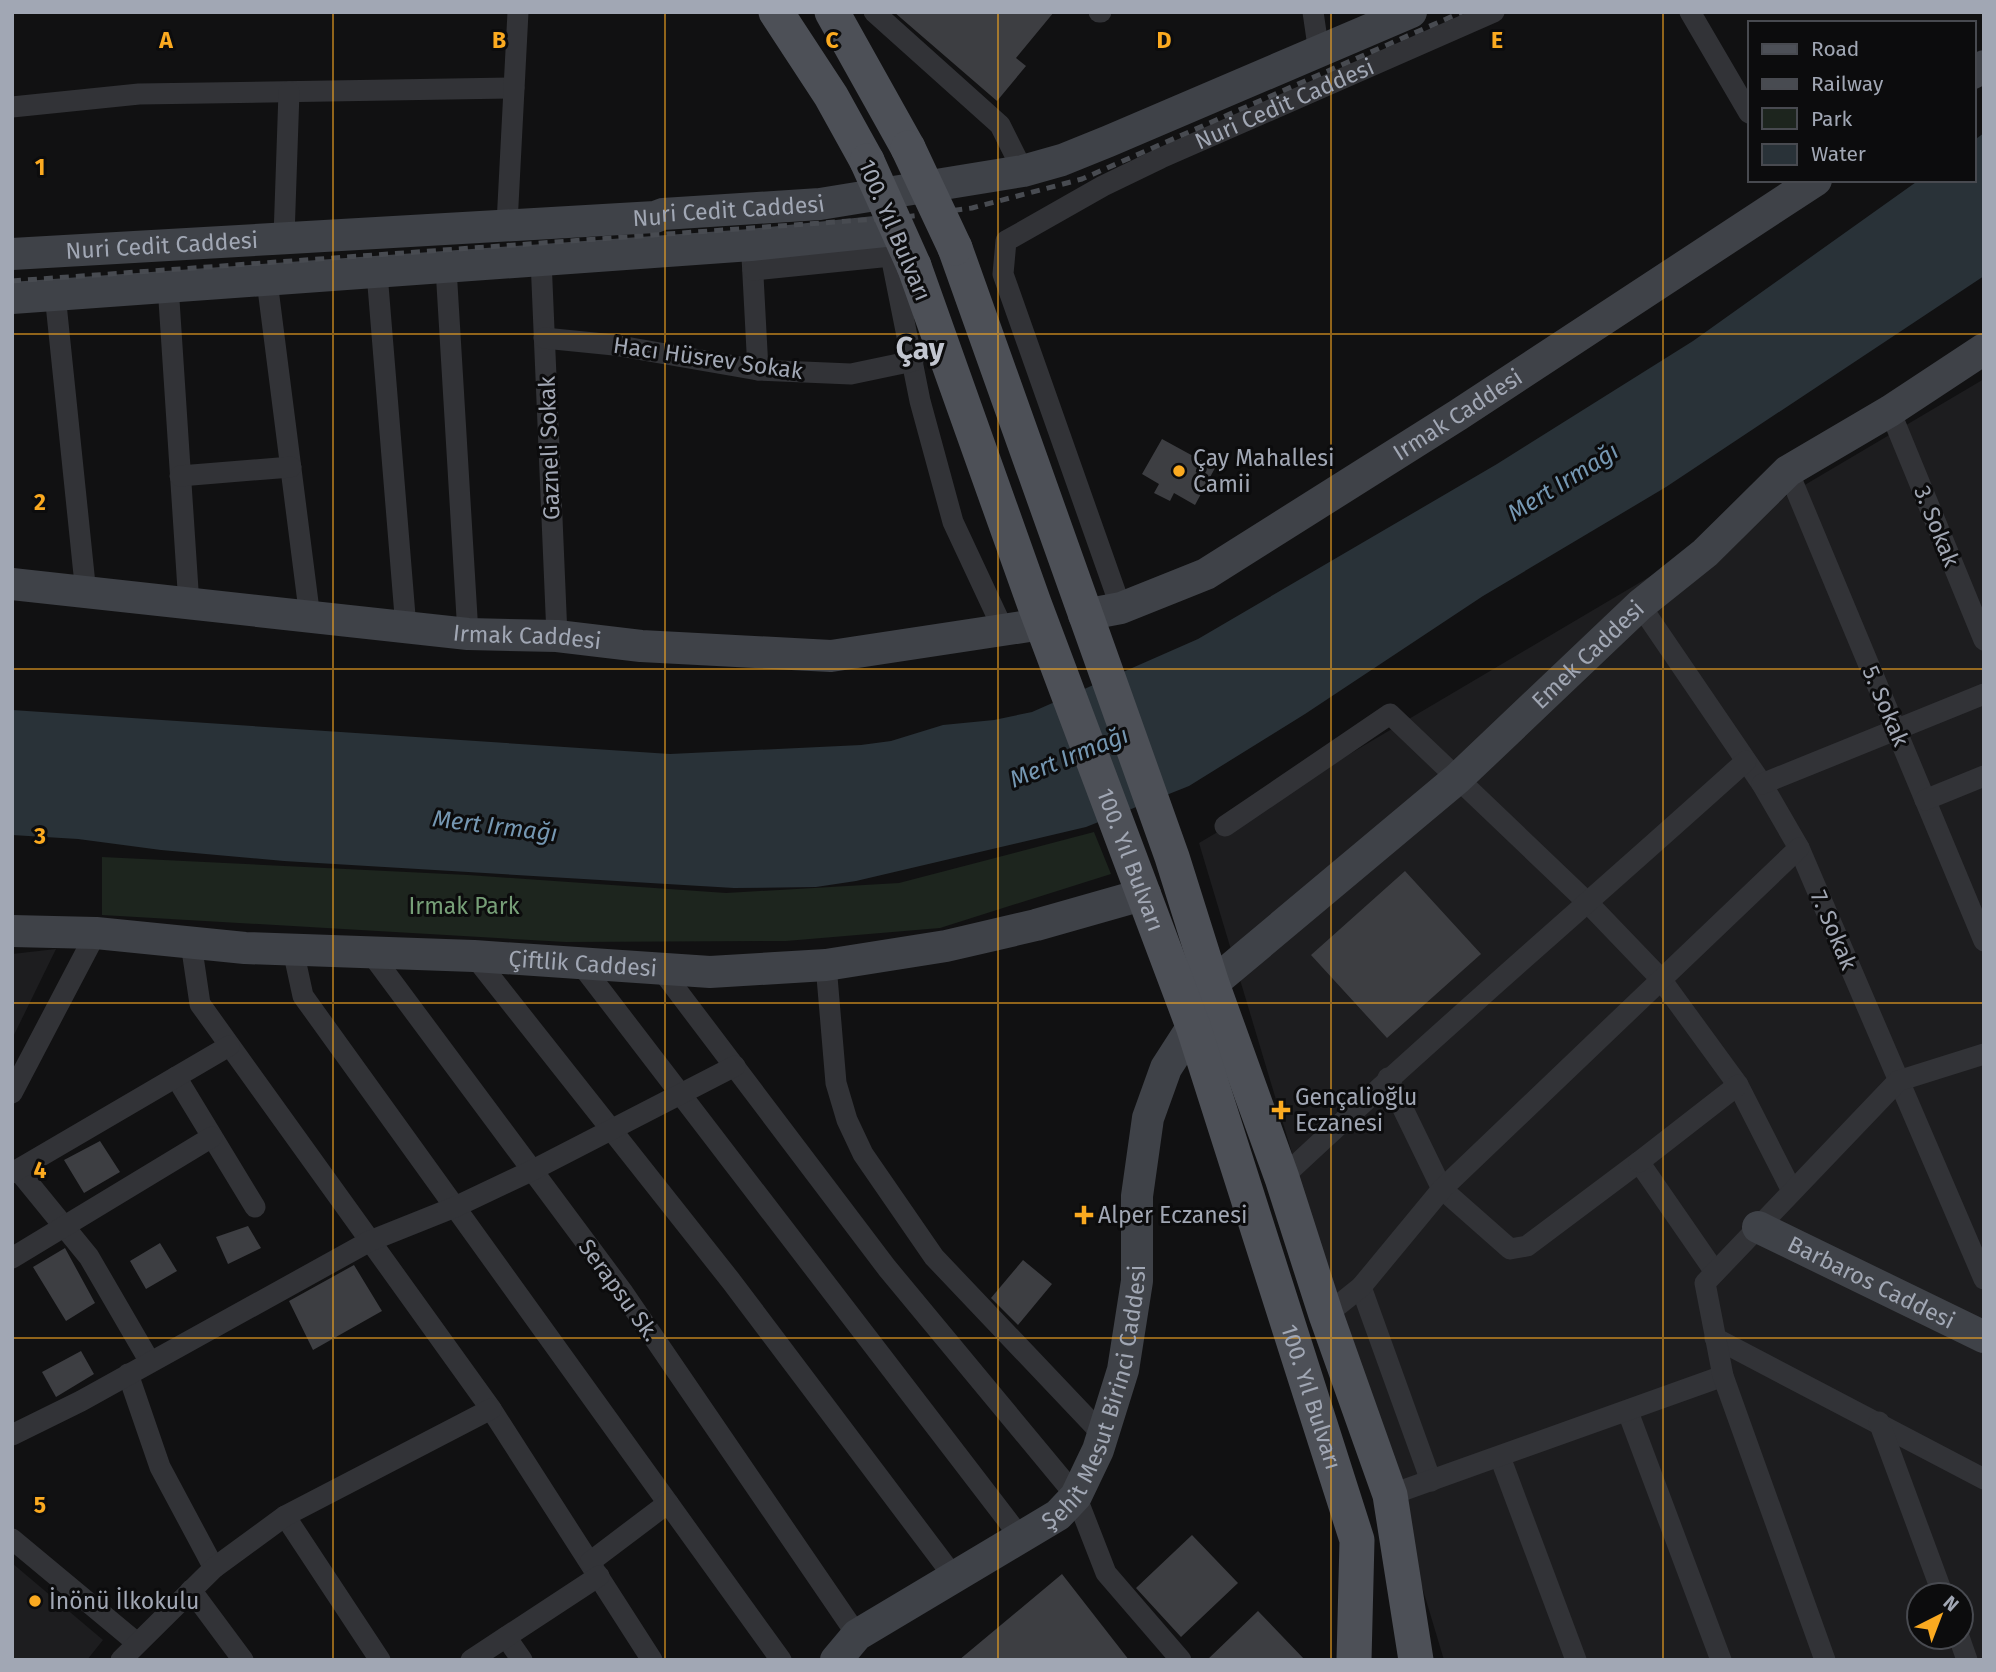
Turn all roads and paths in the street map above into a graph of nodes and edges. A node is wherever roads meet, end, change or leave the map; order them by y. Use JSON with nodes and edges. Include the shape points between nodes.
{"nodes":[{"id":1,"x":518,"y":12,"type":"edge"},
{"id":2,"x":776,"y":12,"type":"edge"},
{"id":3,"x":832,"y":12,"type":"edge"},
{"id":4,"x":874,"y":12,"type":"edge"},
{"id":5,"x":1313,"y":12,"type":"edge"},
{"id":6,"x":1411,"y":12,"type":"edge"},
{"id":7,"x":1494,"y":12,"type":"edge"},
{"id":8,"x":1690,"y":12,"type":"edge"},
{"id":9,"x":1319,"y":53,"type":"junction"},
{"id":10,"x":514,"y":88,"type":"junction"},
{"id":11,"x":289,"y":92,"type":"junction"},
{"id":12,"x":12,"y":107,"type":"edge"},
{"id":13,"x":1748,"y":111,"type":"edge"},
{"id":14,"x":1023,"y":171,"type":"junction"},
{"id":15,"x":1800,"y":185,"type":"edge"},
{"id":16,"x":507,"y":225,"type":"junction"},
{"id":17,"x":885,"y":230,"type":"dead end"},
{"id":18,"x":284,"y":237,"type":"junction"},
{"id":19,"x":12,"y":254,"type":"edge"},
{"id":20,"x":752,"y":257,"type":"junction"},
{"id":21,"x":541,"y":259,"type":"junction"},
{"id":22,"x":446,"y":268,"type":"junction"},
{"id":23,"x":377,"y":273,"type":"junction"},
{"id":24,"x":267,"y":281,"type":"junction"},
{"id":25,"x":168,"y":285,"type":"junction"},
{"id":26,"x":55,"y":294,"type":"junction"},
{"id":27,"x":12,"y":298,"type":"edge"},
{"id":28,"x":544,"y":338,"type":"junction"},
{"id":29,"x":1984,"y":349,"type":"edge"},
{"id":30,"x":913,"y":361,"type":"junction"},
{"id":31,"x":758,"y":370,"type":"junction"},
{"id":32,"x":1890,"y":411,"type":"junction"},
{"id":33,"x":291,"y":467,"type":"junction"},
{"id":34,"x":1788,"y":471,"type":"junction"},
{"id":35,"x":180,"y":476,"type":"junction"},
{"id":36,"x":12,"y":584,"type":"edge"},
{"id":37,"x":86,"y":594,"type":"junction"},
{"id":38,"x":189,"y":605,"type":"junction"},
{"id":39,"x":1640,"y":605,"type":"junction"},
{"id":40,"x":1121,"y":608,"type":"junction"},
{"id":41,"x":1084,"y":615,"type":"junction"},
{"id":42,"x":310,"y":618,"type":"junction"},
{"id":43,"x":1042,"y":624,"type":"junction"},
{"id":44,"x":406,"y":628,"type":"junction"},
{"id":45,"x":1004,"y":631,"type":"junction"},
{"id":46,"x":468,"y":634,"type":"junction"},
{"id":47,"x":556,"y":636,"type":"junction"},
{"id":48,"x":1984,"y":640,"type":"edge"},
{"id":49,"x":1984,"y":694,"type":"edge"},
{"id":50,"x":1896,"y":730,"type":"junction"},
{"id":51,"x":1746,"y":761,"type":"junction"},
{"id":52,"x":1984,"y":776,"type":"edge"},
{"id":53,"x":1458,"y":778,"type":"junction"},
{"id":54,"x":1762,"y":784,"type":"junction"},
{"id":55,"x":1925,"y":800,"type":"junction"},
{"id":56,"x":1226,"y":826,"type":"dead end"},
{"id":57,"x":1799,"y":848,"type":"junction"},
{"id":58,"x":1145,"y":894,"type":"junction"},
{"id":59,"x":1588,"y":904,"type":"junction"},
{"id":60,"x":12,"y":930,"type":"edge"},
{"id":61,"x":1982,"y":931,"type":"edge"},
{"id":62,"x":96,"y":933,"type":"junction"},
{"id":63,"x":191,"y":943,"type":"junction"},
{"id":64,"x":293,"y":950,"type":"junction"},
{"id":65,"x":370,"y":952,"type":"junction"},
{"id":66,"x":474,"y":956,"type":"junction"},
{"id":67,"x":580,"y":963,"type":"junction"},
{"id":68,"x":826,"y":965,"type":"junction"},
{"id":69,"x":660,"y":968,"type":"junction"},
{"id":70,"x":1660,"y":978,"type":"junction"},
{"id":71,"x":1212,"y":984,"type":"junction"},
{"id":72,"x":1193,"y":1026,"type":"junction"},
{"id":73,"x":229,"y":1046,"type":"junction"},
{"id":74,"x":1984,"y":1054,"type":"edge"},
{"id":75,"x":734,"y":1066,"type":"junction"},
{"id":76,"x":176,"y":1077,"type":"junction"},
{"id":77,"x":1388,"y":1078,"type":"junction"},
{"id":78,"x":1898,"y":1081,"type":"junction"},
{"id":79,"x":1738,"y":1084,"type":"junction"},
{"id":80,"x":12,"y":1093,"type":"edge"},
{"id":81,"x":679,"y":1093,"type":"junction"},
{"id":82,"x":612,"y":1131,"type":"junction"},
{"id":83,"x":212,"y":1137,"type":"junction"},
{"id":84,"x":1639,"y":1162,"type":"junction"},
{"id":85,"x":15,"y":1171,"type":"edge"},
{"id":86,"x":531,"y":1171,"type":"junction"},
{"id":87,"x":1282,"y":1178,"type":"junction"},
{"id":88,"x":1442,"y":1189,"type":"junction"},
{"id":89,"x":1793,"y":1191,"type":"junction"},
{"id":90,"x":255,"y":1207,"type":"dead end"},
{"id":91,"x":455,"y":1207,"type":"junction"},
{"id":92,"x":64,"y":1227,"type":"junction"},
{"id":93,"x":1758,"y":1227,"type":"junction"},
{"id":94,"x":370,"y":1241,"type":"junction"},
{"id":95,"x":12,"y":1258,"type":"edge"},
{"id":96,"x":1715,"y":1272,"type":"junction"},
{"id":97,"x":1984,"y":1279,"type":"edge"},
{"id":98,"x":1361,"y":1287,"type":"junction"},
{"id":99,"x":1326,"y":1315,"type":"junction"},
{"id":100,"x":1984,"y":1337,"type":"edge"},
{"id":101,"x":1715,"y":1338,"type":"junction"},
{"id":102,"x":150,"y":1362,"type":"junction"},
{"id":103,"x":128,"y":1374,"type":"junction"},
{"id":104,"x":1723,"y":1376,"type":"junction"},
{"id":105,"x":491,"y":1409,"type":"junction"},
{"id":106,"x":1628,"y":1412,"type":"junction"},
{"id":107,"x":1879,"y":1422,"type":"junction"},
{"id":108,"x":12,"y":1435,"type":"edge"},
{"id":109,"x":1103,"y":1435,"type":"junction"},
{"id":110,"x":1500,"y":1457,"type":"junction"},
{"id":111,"x":1984,"y":1479,"type":"edge"},
{"id":112,"x":1431,"y":1481,"type":"junction"},
{"id":113,"x":1391,"y":1495,"type":"junction"},
{"id":114,"x":1076,"y":1496,"type":"junction"},
{"id":115,"x":668,"y":1503,"type":"junction"},
{"id":116,"x":285,"y":1516,"type":"junction"},
{"id":117,"x":1021,"y":1538,"type":"junction"},
{"id":118,"x":12,"y":1539,"type":"edge"},
{"id":119,"x":214,"y":1567,"type":"junction"},
{"id":120,"x":594,"y":1569,"type":"junction"},
{"id":121,"x":954,"y":1577,"type":"junction"},
{"id":122,"x":1938,"y":1581,"type":"edge"},
{"id":123,"x":191,"y":1590,"type":"junction"},
{"id":124,"x":857,"y":1635,"type":"junction"},
{"id":125,"x":506,"y":1637,"type":"junction"},
{"id":126,"x":136,"y":1643,"type":"junction"},
{"id":127,"x":121,"y":1660,"type":"edge"},
{"id":128,"x":243,"y":1660,"type":"edge"},
{"id":129,"x":380,"y":1660,"type":"edge"},
{"id":130,"x":471,"y":1660,"type":"edge"},
{"id":131,"x":522,"y":1660,"type":"edge"},
{"id":132,"x":652,"y":1660,"type":"edge"},
{"id":133,"x":781,"y":1660,"type":"edge"},
{"id":134,"x":836,"y":1660,"type":"edge"},
{"id":135,"x":1181,"y":1660,"type":"edge"},
{"id":136,"x":1354,"y":1660,"type":"edge"},
{"id":137,"x":1416,"y":1660,"type":"edge"},
{"id":138,"x":1576,"y":1660,"type":"edge"},
{"id":139,"x":1721,"y":1660,"type":"edge"},
{"id":140,"x":1825,"y":1660,"type":"edge"}],
"edges":[{"from":1,"to":10,"type":"street"},
{"from":2,"to":43,"type":"main road","name":"100. Yıl Bulvarı","bridge":true,"via":[[867,161],[914,266]]},
{"from":3,"to":41,"type":"main road","name":"100. Yıl Bulvarı","bridge":true,"via":[[908,148],[955,248]]},
{"from":4,"to":14,"type":"street","via":[[1000,125]]},
{"from":5,"to":9,"type":"street"},
{"from":6,"to":9,"type":"main road","name":"Nuri Cedit Caddesi"},
{"from":7,"to":40,"type":"street","name":"Nuri Cedit Caddesi","via":[[1161,158],[1006,241],[1003,274]]},
{"from":8,"to":13,"type":"street"},
{"from":9,"to":14,"type":"main road","name":"Nuri Cedit Caddesi","via":[[1062,160]]},
{"from":10,"to":11,"type":"street"},
{"from":10,"to":16,"type":"street"},
{"from":11,"to":12,"type":"street","via":[[139,94]]},
{"from":11,"to":18,"type":"street"},
{"from":14,"to":16,"type":"main road","name":"Nuri Cedit Caddesi","via":[[820,204]]},
{"from":15,"to":40,"type":"main road","name":"Irmak Caddesi","via":[[1458,415],[1206,574]]},
{"from":16,"to":18,"type":"main road","name":"Nuri Cedit Caddesi"},
{"from":17,"to":20,"type":"main road","name":"Nuri Cedit Caddesi"},
{"from":18,"to":19,"type":"main road","name":"Nuri Cedit Caddesi"},
{"from":20,"to":21,"type":"main road","name":"Nuri Cedit Caddesi"},
{"from":20,"to":30,"type":"street","via":[[891,256]]},
{"from":20,"to":31,"type":"street"},
{"from":21,"to":22,"type":"main road","name":"Nuri Cedit Caddesi"},
{"from":21,"to":28,"type":"street","name":"Gazneli Sokak"},
{"from":22,"to":23,"type":"main road","name":"Nuri Cedit Caddesi"},
{"from":22,"to":46,"type":"street"},
{"from":23,"to":24,"type":"main road","name":"Nuri Cedit Caddesi"},
{"from":23,"to":44,"type":"street"},
{"from":24,"to":25,"type":"main road","name":"Nuri Cedit Caddesi"},
{"from":24,"to":33,"type":"street"},
{"from":25,"to":26,"type":"main road","name":"Nuri Cedit Caddesi"},
{"from":25,"to":35,"type":"street"},
{"from":26,"to":27,"type":"main road","name":"Nuri Cedit Caddesi"},
{"from":26,"to":37,"type":"street"},
{"from":28,"to":31,"type":"street","name":"Hacı Hüsrev Sokak"},
{"from":28,"to":47,"type":"street","name":"Gazneli Sokak"},
{"from":29,"to":32,"type":"main road","name":"Emek Caddesi"},
{"from":30,"to":31,"type":"street","name":"Hacı Hüsrev Sokak","via":[[851,374]]},
{"from":30,"to":45,"type":"street","via":[[953,522]]},
{"from":32,"to":34,"type":"main road","name":"Emek Caddesi"},
{"from":32,"to":48,"type":"street","name":"3. Sokak"},
{"from":33,"to":35,"type":"street"},
{"from":33,"to":42,"type":"street"},
{"from":34,"to":39,"type":"main road","name":"Emek Caddesi","via":[[1705,553]]},
{"from":34,"to":50,"type":"street","name":"5. Sokak"},
{"from":35,"to":38,"type":"street"},
{"from":36,"to":37,"type":"main road","name":"Irmak Caddesi"},
{"from":37,"to":38,"type":"main road","name":"Irmak Caddesi"},
{"from":38,"to":42,"type":"main road","name":"Irmak Caddesi"},
{"from":39,"to":51,"type":"street","name":"7. Sokak"},
{"from":39,"to":53,"type":"main road","name":"Emek Caddesi"},
{"from":40,"to":41,"type":"main road","name":"Irmak Caddesi"},
{"from":41,"to":71,"type":"main road","name":"100. Yıl Bulvarı","via":[[1172,857]]},
{"from":42,"to":44,"type":"main road","name":"Irmak Caddesi"},
{"from":43,"to":45,"type":"main road","name":"Irmak Caddesi"},
{"from":43,"to":58,"type":"main road","name":"100. Yıl Bulvarı"},
{"from":44,"to":46,"type":"main road","name":"Irmak Caddesi"},
{"from":45,"to":47,"type":"main road","name":"Irmak Caddesi","via":[[831,656],[641,646]]},
{"from":46,"to":47,"type":"main road","name":"Irmak Caddesi"},
{"from":49,"to":50,"type":"street"},
{"from":50,"to":54,"type":"street"},
{"from":50,"to":55,"type":"street","name":"5. Sokak"},
{"from":51,"to":54,"type":"street","name":"7. Sokak"},
{"from":51,"to":59,"type":"street"},
{"from":52,"to":55,"type":"street"},
{"from":53,"to":56,"type":"street","via":[[1390,714]]},
{"from":53,"to":59,"type":"street"},
{"from":53,"to":71,"type":"main road","name":"Emek Caddesi"},
{"from":54,"to":57,"type":"street","name":"7. Sokak"},
{"from":55,"to":61,"type":"street","name":"5. Sokak"},
{"from":57,"to":70,"type":"street"},
{"from":57,"to":78,"type":"street","name":"7. Sokak"},
{"from":58,"to":68,"type":"main road","name":"Çiftlik Caddesi","via":[[946,946]]},
{"from":58,"to":72,"type":"main road","name":"100. Yıl Bulvarı"},
{"from":59,"to":70,"type":"street"},
{"from":59,"to":77,"type":"street"},
{"from":60,"to":62,"type":"main road","name":"Çiftlik Caddesi"},
{"from":62,"to":63,"type":"main road","name":"Çiftlik Caddesi"},
{"from":62,"to":80,"type":"street"},
{"from":63,"to":64,"type":"main road","name":"Çiftlik Caddesi"},
{"from":63,"to":73,"type":"street","via":[[200,1004]]},
{"from":64,"to":65,"type":"main road","name":"Çiftlik Caddesi"},
{"from":64,"to":91,"type":"street","via":[[303,996]]},
{"from":65,"to":66,"type":"main road","name":"Çiftlik Caddesi"},
{"from":65,"to":86,"type":"street","name":"Serapsu Sk."},
{"from":66,"to":67,"type":"main road","name":"Çiftlik Caddesi"},
{"from":66,"to":82,"type":"street"},
{"from":67,"to":69,"type":"main road","name":"Çiftlik Caddesi"},
{"from":67,"to":81,"type":"street"},
{"from":68,"to":69,"type":"main road","name":"Çiftlik Caddesi","via":[[710,972]]},
{"from":68,"to":109,"type":"street","via":[[836,1083],[863,1154],[934,1257]]},
{"from":69,"to":75,"type":"street"},
{"from":70,"to":79,"type":"street"},
{"from":70,"to":88,"type":"street"},
{"from":71,"to":87,"type":"main road","name":"100. Yıl Bulvarı"},
{"from":72,"to":109,"type":"main road","name":"Şehit Mesut Birinci Caddesi","via":[[1166,1068],[1148,1118],[1137,1196],[1137,1281],[1123,1370]]},
{"from":72,"to":136,"type":"main road","name":"100. Yıl Bulvarı","via":[[1357,1540]]},
{"from":73,"to":76,"type":"street"},
{"from":73,"to":94,"type":"street"},
{"from":74,"to":78,"type":"street"},
{"from":75,"to":81,"type":"street"},
{"from":75,"to":114,"type":"street","via":[[887,1268]]},
{"from":76,"to":83,"type":"street"},
{"from":76,"to":85,"type":"street"},
{"from":77,"to":87,"type":"street"},
{"from":77,"to":88,"type":"street"},
{"from":78,"to":89,"type":"street"},
{"from":78,"to":97,"type":"street","name":"7. Sokak"},
{"from":79,"to":84,"type":"street"},
{"from":79,"to":89,"type":"street"},
{"from":81,"to":82,"type":"street"},
{"from":81,"to":117,"type":"street"},
{"from":82,"to":86,"type":"street"},
{"from":82,"to":121,"type":"street"},
{"from":83,"to":90,"type":"street"},
{"from":83,"to":92,"type":"street"},
{"from":84,"to":88,"type":"street","via":[[1527,1246],[1510,1248]]},
{"from":84,"to":96,"type":"street"},
{"from":85,"to":92,"type":"street"},
{"from":86,"to":91,"type":"street"},
{"from":86,"to":124,"type":"street","name":"Serapsu Sk.","via":[[622,1292]]},
{"from":87,"to":99,"type":"main road","name":"100. Yıl Bulvarı"},
{"from":88,"to":98,"type":"street"},
{"from":89,"to":93,"type":"street"},
{"from":91,"to":94,"type":"street"},
{"from":91,"to":115,"type":"street"},
{"from":92,"to":95,"type":"street"},
{"from":92,"to":102,"type":"street","via":[[89,1257]]},
{"from":93,"to":96,"type":"street"},
{"from":93,"to":100,"type":"main road","name":"Barbaros Caddesi"},
{"from":94,"to":102,"type":"street"},
{"from":94,"to":105,"type":"street"},
{"from":96,"to":101,"type":"street","via":[[1705,1283]]},
{"from":98,"to":99,"type":"street"},
{"from":98,"to":112,"type":"street"},
{"from":99,"to":113,"type":"main road","name":"100. Yıl Bulvarı"},
{"from":101,"to":104,"type":"street"},
{"from":101,"to":107,"type":"street"},
{"from":102,"to":103,"type":"street"},
{"from":103,"to":108,"type":"street"},
{"from":103,"to":119,"type":"street","via":[[160,1467]]},
{"from":104,"to":106,"type":"street"},
{"from":104,"to":140,"type":"street"},
{"from":105,"to":116,"type":"street"},
{"from":105,"to":120,"type":"street"},
{"from":106,"to":110,"type":"street"},
{"from":106,"to":139,"type":"street"},
{"from":107,"to":111,"type":"street"},
{"from":107,"to":122,"type":"street"},
{"from":109,"to":114,"type":"main road","name":"Şehit Mesut Birinci Caddesi"},
{"from":110,"to":112,"type":"street"},
{"from":110,"to":138,"type":"street"},
{"from":112,"to":113,"type":"street"},
{"from":113,"to":137,"type":"main road","name":"100. Yıl Bulvarı"},
{"from":114,"to":117,"type":"main road","name":"Şehit Mesut Birinci Caddesi","via":[[1058,1515]]},
{"from":114,"to":135,"type":"street","via":[[1106,1573]]},
{"from":115,"to":120,"type":"street"},
{"from":115,"to":133,"type":"street"},
{"from":116,"to":119,"type":"street"},
{"from":116,"to":129,"type":"street"},
{"from":117,"to":121,"type":"main road","name":"Şehit Mesut Birinci Caddesi"},
{"from":118,"to":126,"type":"street"},
{"from":119,"to":123,"type":"street"},
{"from":120,"to":125,"type":"street"},
{"from":120,"to":132,"type":"street"},
{"from":121,"to":124,"type":"main road","name":"Şehit Mesut Birinci Caddesi"},
{"from":123,"to":126,"type":"street"},
{"from":123,"to":128,"type":"street"},
{"from":124,"to":134,"type":"main road","name":"Şehit Mesut Birinci Caddesi"},
{"from":125,"to":130,"type":"street"},
{"from":125,"to":131,"type":"street"},
{"from":126,"to":127,"type":"street"}]}
